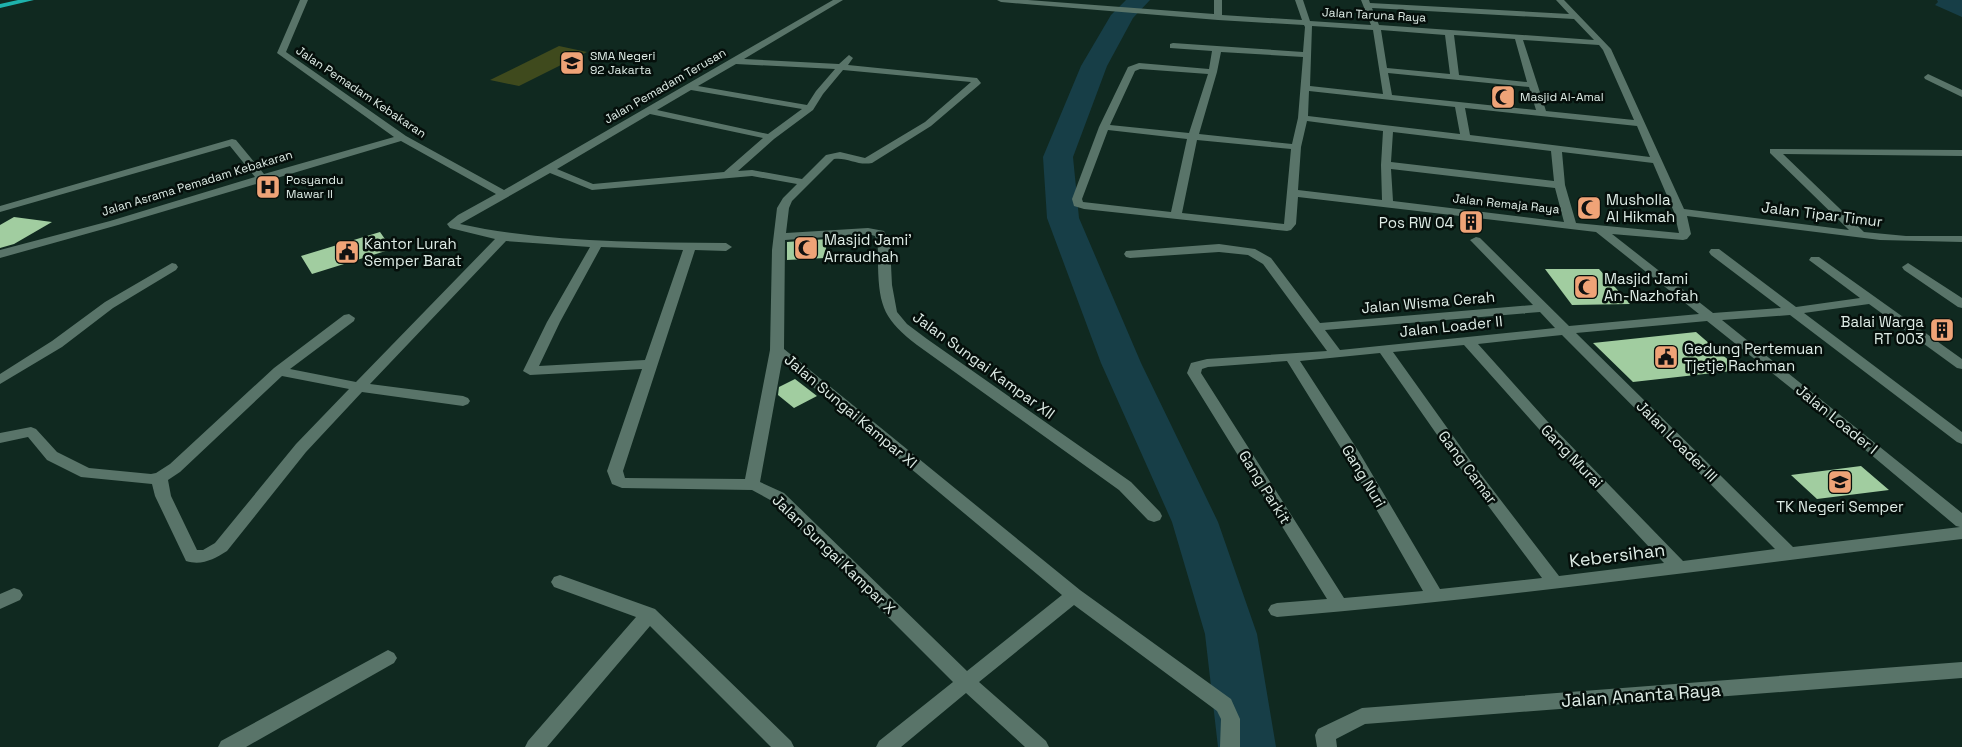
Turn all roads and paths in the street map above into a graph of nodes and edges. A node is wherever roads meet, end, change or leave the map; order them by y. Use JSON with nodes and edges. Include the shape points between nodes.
{"nodes":[{"id":1,"x":30,"y":0,"type":"edge"},
{"id":2,"x":304,"y":0,"type":"edge"},
{"id":3,"x":839,"y":0,"type":"edge"},
{"id":4,"x":1001,"y":0,"type":"edge"},
{"id":5,"x":1218,"y":0,"type":"edge"},
{"id":6,"x":1299,"y":0,"type":"edge"},
{"id":7,"x":1560,"y":0,"type":"edge"},
{"id":8,"x":1366,"y":2,"type":"edge"},
{"id":9,"x":0,"y":6,"type":"edge"},
{"id":10,"x":1578,"y":17,"type":"junction"},
{"id":11,"x":1218,"y":18,"type":"junction"},
{"id":12,"x":1308,"y":23,"type":"junction"},
{"id":13,"x":1376,"y":26,"type":"junction"},
{"id":14,"x":1450,"y":32,"type":"junction"},
{"id":15,"x":1518,"y":37,"type":"junction"},
{"id":16,"x":1602,"y":43,"type":"junction"},
{"id":17,"x":1173,"y":46,"type":"dead end"},
{"id":18,"x":1217,"y":49,"type":"junction"},
{"id":19,"x":1308,"y":55,"type":"junction"},
{"id":20,"x":849,"y":58,"type":"dead end"},
{"id":21,"x":734,"y":61,"type":"junction"},
{"id":22,"x":840,"y":67,"type":"junction"},
{"id":23,"x":1384,"y":70,"type":"junction"},
{"id":24,"x":1213,"y":72,"type":"junction"},
{"id":25,"x":1455,"y":77,"type":"junction"},
{"id":26,"x":1928,"y":77,"type":"dead end"},
{"id":27,"x":1533,"y":85,"type":"junction"},
{"id":28,"x":688,"y":87,"type":"junction"},
{"id":29,"x":1304,"y":88,"type":"junction"},
{"id":30,"x":1962,"y":94,"type":"edge"},
{"id":31,"x":1388,"y":98,"type":"junction"},
{"id":32,"x":1460,"y":106,"type":"junction"},
{"id":33,"x":810,"y":108,"type":"junction"},
{"id":34,"x":648,"y":111,"type":"junction"},
{"id":35,"x":1542,"y":114,"type":"junction"},
{"id":36,"x":1303,"y":118,"type":"junction"},
{"id":37,"x":1642,"y":124,"type":"junction"},
{"id":38,"x":1104,"y":127,"type":"junction"},
{"id":39,"x":1388,"y":128,"type":"junction"},
{"id":40,"x":1193,"y":136,"type":"junction"},
{"id":41,"x":770,"y":137,"type":"junction"},
{"id":42,"x":1465,"y":137,"type":"junction"},
{"id":43,"x":402,"y":138,"type":"junction"},
{"id":44,"x":1296,"y":147,"type":"junction"},
{"id":45,"x":1556,"y":148,"type":"junction"},
{"id":46,"x":1962,"y":153,"type":"edge"},
{"id":47,"x":1658,"y":160,"type":"junction"},
{"id":48,"x":1386,"y":165,"type":"junction"},
{"id":49,"x":549,"y":169,"type":"junction"},
{"id":50,"x":727,"y":175,"type":"junction"},
{"id":51,"x":262,"y":178,"type":"junction"},
{"id":52,"x":802,"y":182,"type":"junction"},
{"id":53,"x":1560,"y":185,"type":"junction"},
{"id":54,"x":1292,"y":193,"type":"junction"},
{"id":55,"x":503,"y":194,"type":"junction"},
{"id":56,"x":1388,"y":205,"type":"junction"},
{"id":57,"x":0,"y":209,"type":"edge"},
{"id":58,"x":1680,"y":212,"type":"junction"},
{"id":59,"x":1176,"y":217,"type":"junction"},
{"id":60,"x":1571,"y":225,"type":"junction"},
{"id":61,"x":1600,"y":229,"type":"junction"},
{"id":62,"x":1860,"y":234,"type":"junction"},
{"id":63,"x":503,"y":236,"type":"junction"},
{"id":64,"x":780,"y":237,"type":"junction"},
{"id":65,"x":1476,"y":240,"type":"dead end"},
{"id":66,"x":1962,"y":240,"type":"edge"},
{"id":67,"x":598,"y":243,"type":"junction"},
{"id":68,"x":690,"y":246,"type":"junction"},
{"id":69,"x":726,"y":247,"type":"dead end"},
{"id":70,"x":1715,"y":252,"type":"dead end"},
{"id":71,"x":0,"y":254,"type":"edge"},
{"id":72,"x":1130,"y":254,"type":"dead end"},
{"id":73,"x":1815,"y":260,"type":"dead end"},
{"id":74,"x":172,"y":267,"type":"dead end"},
{"id":75,"x":1908,"y":267,"type":"dead end"},
{"id":76,"x":1872,"y":300,"type":"junction"},
{"id":77,"x":1962,"y":304,"type":"edge"},
{"id":78,"x":1543,"y":308,"type":"junction"},
{"id":79,"x":1793,"y":311,"type":"junction"},
{"id":80,"x":349,"y":318,"type":"dead end"},
{"id":81,"x":1710,"y":319,"type":"junction"},
{"id":82,"x":1316,"y":327,"type":"junction"},
{"id":83,"x":1565,"y":330,"type":"junction"},
{"id":84,"x":1469,"y":342,"type":"junction"},
{"id":85,"x":1384,"y":349,"type":"junction"},
{"id":86,"x":778,"y":350,"type":"junction"},
{"id":87,"x":1336,"y":354,"type":"junction"},
{"id":88,"x":1291,"y":357,"type":"junction"},
{"id":89,"x":651,"y":364,"type":"junction"},
{"id":90,"x":1962,"y":365,"type":"edge"},
{"id":91,"x":1196,"y":366,"type":"joint"},
{"id":92,"x":280,"y":371,"type":"junction"},
{"id":93,"x":2,"y":378,"type":"edge"},
{"id":94,"x":360,"y":387,"type":"junction"},
{"id":95,"x":463,"y":400,"type":"dead end"},
{"id":96,"x":0,"y":438,"type":"edge"},
{"id":97,"x":1962,"y":439,"type":"edge"},
{"id":98,"x":160,"y":478,"type":"junction"},
{"id":99,"x":752,"y":485,"type":"junction"},
{"id":100,"x":1154,"y":516,"type":"dead end"},
{"id":101,"x":1962,"y":522,"type":"edge"},
{"id":102,"x":1962,"y":532,"type":"edge"},
{"id":103,"x":1788,"y":552,"type":"junction"},
{"id":104,"x":1678,"y":567,"type":"junction"},
{"id":105,"x":560,"y":582,"type":"dead end"},
{"id":106,"x":1555,"y":583,"type":"junction"},
{"id":107,"x":1074,"y":596,"type":"junction"},
{"id":108,"x":1434,"y":596,"type":"junction"},
{"id":109,"x":1340,"y":606,"type":"junction"},
{"id":110,"x":1277,"y":610,"type":"dead end"},
{"id":111,"x":649,"y":614,"type":"junction"},
{"id":112,"x":388,"y":658,"type":"dead end"},
{"id":113,"x":1962,"y":670,"type":"edge"},
{"id":114,"x":966,"y":682,"type":"junction"},
{"id":115,"x":1326,"y":741,"type":"edge"},
{"id":116,"x":228,"y":747,"type":"edge"},
{"id":117,"x":534,"y":747,"type":"edge"},
{"id":118,"x":784,"y":747,"type":"edge"},
{"id":119,"x":886,"y":747,"type":"edge"},
{"id":120,"x":1039,"y":747,"type":"edge"},
{"id":121,"x":1230,"y":747,"type":"edge"}],
"edges":[{"from":1,"to":9,"type":"highway"},
{"from":2,"to":43,"type":"street","name":"Jalan Pemadam Kebakaran","via":[[282,53]]},
{"from":3,"to":21,"type":"street","name":"Jalan Pemadam Terusan"},
{"from":4,"to":11,"type":"street","name":"Jalan Taruna Raya"},
{"from":5,"to":11,"type":"street"},
{"from":6,"to":12,"type":"street"},
{"from":7,"to":10,"type":"street","name":"Jalan Remaja Raya"},
{"from":8,"to":10,"type":"street"},
{"from":8,"to":13,"type":"street"},
{"from":10,"to":16,"type":"street","name":"Jalan Remaja Raya"},
{"from":11,"to":12,"type":"street","name":"Jalan Taruna Raya"},
{"from":12,"to":13,"type":"street","name":"Jalan Taruna Raya"},
{"from":12,"to":19,"type":"street"},
{"from":13,"to":14,"type":"street","name":"Jalan Taruna Raya"},
{"from":13,"to":23,"type":"street"},
{"from":14,"to":15,"type":"street","name":"Jalan Taruna Raya"},
{"from":14,"to":25,"type":"street"},
{"from":15,"to":16,"type":"street","name":"Jalan Taruna Raya"},
{"from":15,"to":27,"type":"street"},
{"from":16,"to":37,"type":"street","name":"Jalan Remaja Raya"},
{"from":17,"to":18,"type":"street"},
{"from":18,"to":19,"type":"street"},
{"from":18,"to":24,"type":"street"},
{"from":19,"to":29,"type":"street"},
{"from":20,"to":22,"type":"street"},
{"from":21,"to":22,"type":"street"},
{"from":21,"to":28,"type":"street","name":"Jalan Pemadam Terusan"},
{"from":22,"to":33,"type":"street"},
{"from":22,"to":52,"type":"street","name":"Jalan Sungai Kampar XI","via":[[971,78],[976,82],[928,124],[868,162],[833,155]]},
{"from":23,"to":25,"type":"street"},
{"from":23,"to":31,"type":"street"},
{"from":24,"to":38,"type":"street","via":[[1133,67]]},
{"from":24,"to":40,"type":"street"},
{"from":25,"to":27,"type":"street"},
{"from":26,"to":30,"type":"street"},
{"from":27,"to":35,"type":"street"},
{"from":28,"to":33,"type":"street"},
{"from":28,"to":34,"type":"street","name":"Jalan Pemadam Terusan"},
{"from":29,"to":31,"type":"street"},
{"from":29,"to":36,"type":"street"},
{"from":31,"to":32,"type":"street"},
{"from":32,"to":35,"type":"street"},
{"from":32,"to":42,"type":"street"},
{"from":33,"to":41,"type":"street"},
{"from":34,"to":41,"type":"street"},
{"from":34,"to":49,"type":"street","name":"Jalan Pemadam Terusan"},
{"from":35,"to":37,"type":"street"},
{"from":36,"to":39,"type":"street"},
{"from":36,"to":44,"type":"street"},
{"from":37,"to":47,"type":"street","name":"Jalan Remaja Raya"},
{"from":38,"to":40,"type":"street"},
{"from":38,"to":59,"type":"street","via":[[1077,199],[1078,204]]},
{"from":39,"to":42,"type":"street"},
{"from":39,"to":48,"type":"street"},
{"from":40,"to":44,"type":"street"},
{"from":40,"to":59,"type":"street"},
{"from":41,"to":50,"type":"street"},
{"from":42,"to":45,"type":"street"},
{"from":43,"to":51,"type":"street","name":"Jalan Asrama Pemadam Kebakaran"},
{"from":43,"to":55,"type":"street","name":"Jalan Pemadam Kebakaran"},
{"from":44,"to":54,"type":"street"},
{"from":45,"to":47,"type":"street"},
{"from":45,"to":53,"type":"street"},
{"from":46,"to":62,"type":"street","via":[[1774,151]]},
{"from":47,"to":58,"type":"street","name":"Jalan Remaja Raya"},
{"from":48,"to":53,"type":"street"},
{"from":48,"to":56,"type":"street"},
{"from":49,"to":50,"type":"street","via":[[592,188]]},
{"from":49,"to":55,"type":"street","name":"Jalan Pemadam Terusan"},
{"from":50,"to":52,"type":"street","via":[[752,173]]},
{"from":51,"to":57,"type":"street","name":"Jalan Asrama Pemadam Kebakaran","via":[[232,142]]},
{"from":51,"to":71,"type":"street","name":"Jalan Asrama Pemadam Kebakaran"},
{"from":52,"to":64,"type":"street","name":"Jalan Sungai Kampar XI","via":[[783,208]]},
{"from":53,"to":60,"type":"street"},
{"from":54,"to":56,"type":"street","name":"Jalan Remaja Raya"},
{"from":54,"to":59,"type":"street","via":[[1287,228]]},
{"from":55,"to":63,"type":"street","name":"Jalan Pemadam Terusan","via":[[453,224]]},
{"from":56,"to":60,"type":"street","name":"Jalan Remaja Raya"},
{"from":58,"to":61,"type":"street","name":"Jalan Remaja Raya","via":[[1683,237]]},
{"from":58,"to":62,"type":"street","name":"Jalan Tipar Timur"},
{"from":60,"to":61,"type":"street","name":"Jalan Remaja Raya"},
{"from":61,"to":81,"type":"street","name":"Jalan Loader I"},
{"from":62,"to":66,"type":"street","name":"Jalan Tipar Timur"},
{"from":63,"to":67,"type":"street"},
{"from":63,"to":94,"type":"street"},
{"from":64,"to":86,"type":"street","name":"Jalan Sungai Kampar XI","via":[[776,306]]},
{"from":64,"to":100,"type":"street","name":"Jalan Sungai Kampar XII","via":[[880,233],[884,241],[890,306],[898,322],[1125,486]]},
{"from":65,"to":78,"type":"street","name":"Jalan Wisma Cerah"},
{"from":67,"to":68,"type":"street"},
{"from":67,"to":89,"type":"street","via":[[544,337],[530,371]]},
{"from":68,"to":69,"type":"street"},
{"from":68,"to":89,"type":"street","name":"Jalan Sungai Kampar X"},
{"from":70,"to":79,"type":"street"},
{"from":72,"to":82,"type":"street","via":[[1218,248],[1251,252],[1267,261]]},
{"from":73,"to":76,"type":"street"},
{"from":74,"to":93,"type":"street","via":[[109,305],[57,344]]},
{"from":75,"to":77,"type":"street"},
{"from":76,"to":79,"type":"street","name":"Jalan Loader II"},
{"from":76,"to":90,"type":"street"},
{"from":78,"to":82,"type":"street","name":"Jalan Wisma Cerah"},
{"from":78,"to":83,"type":"street","name":"Jalan Wisma Cerah"},
{"from":79,"to":81,"type":"street","name":"Jalan Loader II"},
{"from":79,"to":97,"type":"street"},
{"from":80,"to":92,"type":"street"},
{"from":81,"to":83,"type":"street","name":"Jalan Loader II"},
{"from":81,"to":101,"type":"street","name":"Jalan Loader I","via":[[1806,393]]},
{"from":82,"to":87,"type":"street"},
{"from":83,"to":84,"type":"street","name":"Jalan Loader II"},
{"from":83,"to":103,"type":"street","name":"Jalan Loader III"},
{"from":84,"to":85,"type":"street","name":"Jalan Loader II"},
{"from":84,"to":104,"type":"street","name":"Gang Murai"},
{"from":85,"to":87,"type":"street","name":"Jalan Loader II"},
{"from":85,"to":106,"type":"street","name":"Gang Camar"},
{"from":86,"to":99,"type":"street"},
{"from":86,"to":107,"type":"street","name":"Jalan Sungai Kampar XI"},
{"from":87,"to":88,"type":"street","name":"Jalan Loader II"},
{"from":88,"to":91,"type":"street","name":"Jalan Loader II"},
{"from":88,"to":108,"type":"street","name":"Gang Nuri"},
{"from":89,"to":99,"type":"street","name":"Jalan Sungai Kampar X","via":[[615,471],[617,480],[622,483]]},
{"from":91,"to":109,"type":"street","name":"Gang Parkit","via":[[1194,373]]},
{"from":92,"to":94,"type":"street"},
{"from":92,"to":98,"type":"street","via":[[175,468]]},
{"from":94,"to":95,"type":"street"},
{"from":94,"to":98,"type":"street","via":[[301,448],[221,547],[206,556],[192,556],[162,496]]},
{"from":96,"to":98,"type":"street","via":[[31,432],[52,456],[86,473],[151,480]]},
{"from":99,"to":114,"type":"street","name":"Jalan Sungai Kampar X","via":[[778,497]]},
{"from":102,"to":103,"type":"street","name":"Kebersihan"},
{"from":103,"to":104,"type":"street","name":"Kebersihan"},
{"from":104,"to":106,"type":"street","name":"Kebersihan"},
{"from":105,"to":111,"type":"street"},
{"from":106,"to":108,"type":"street","name":"Kebersihan"},
{"from":107,"to":114,"type":"street"},
{"from":107,"to":121,"type":"street","name":"Jalan Sungai Kampar XI","via":[[1224,705],[1229,711]]},
{"from":108,"to":109,"type":"street","name":"Kebersihan"},
{"from":109,"to":110,"type":"street","name":"Kebersihan"},
{"from":111,"to":117,"type":"street"},
{"from":111,"to":118,"type":"street"},
{"from":112,"to":116,"type":"street"},
{"from":113,"to":115,"type":"street","name":"Jalan Ananta Raya","via":[[1362,716]]},
{"from":114,"to":119,"type":"street"},
{"from":114,"to":120,"type":"street","name":"Jalan Sungai Kampar X"}]}
